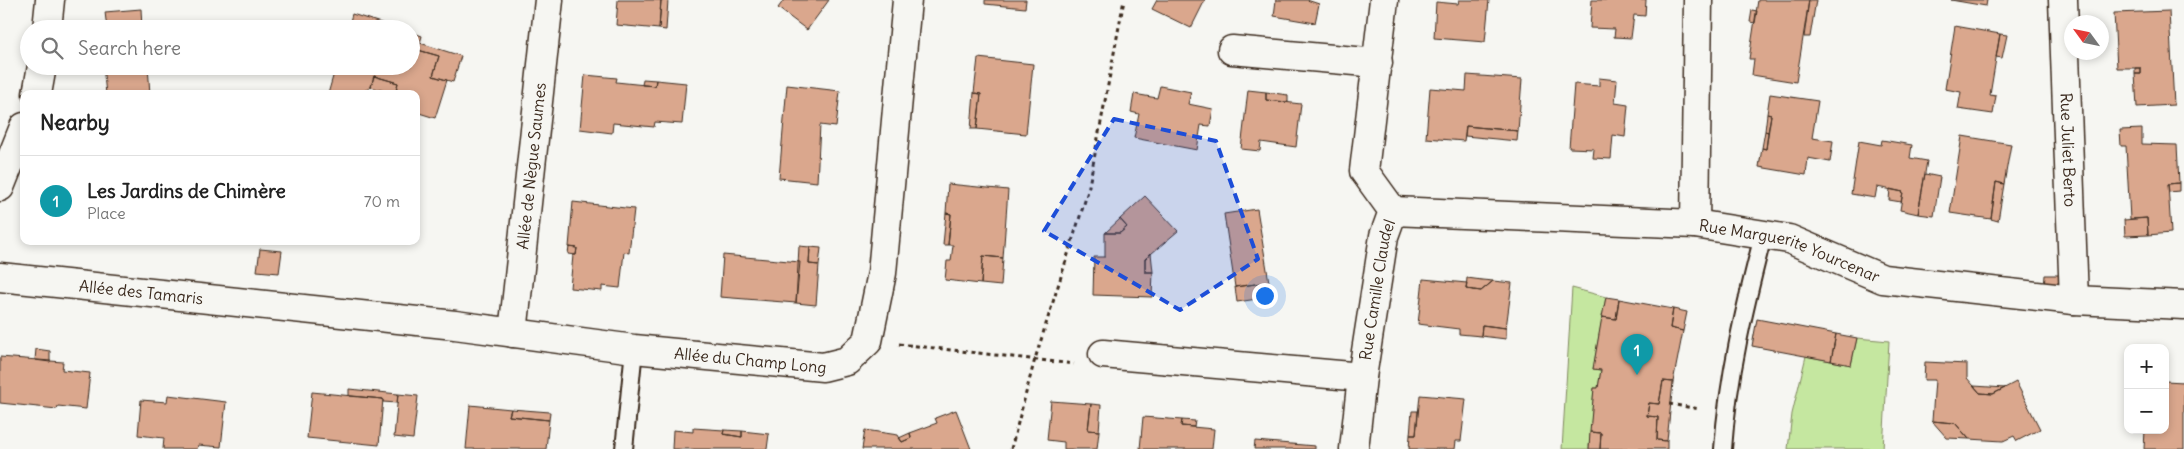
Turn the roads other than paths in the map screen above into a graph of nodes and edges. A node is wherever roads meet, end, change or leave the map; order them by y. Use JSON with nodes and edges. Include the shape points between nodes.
{"nodes":[{"id":1,"x":50,"y":0,"type":"edge"},
{"id":2,"x":549,"y":0,"type":"edge"},
{"id":3,"x":906,"y":0,"type":"edge"},
{"id":4,"x":1384,"y":0,"type":"edge"},
{"id":5,"x":1698,"y":0,"type":"edge"},
{"id":6,"x":2063,"y":0,"type":"edge"},
{"id":7,"x":49,"y":20,"type":"edge"},
{"id":8,"x":1232,"y":50,"type":"dead end"},
{"id":9,"x":1378,"y":63,"type":"junction"},
{"id":10,"x":40,"y":75,"type":"edge"},
{"id":11,"x":38,"y":90,"type":"edge"},
{"id":12,"x":20,"y":137,"type":"edge"},
{"id":13,"x":0,"y":187,"type":"edge"},
{"id":14,"x":1393,"y":211,"type":"junction"},
{"id":15,"x":1694,"y":224,"type":"junction"},
{"id":16,"x":1764,"y":236,"type":"junction"},
{"id":17,"x":0,"y":277,"type":"edge"},
{"id":18,"x":2074,"y":300,"type":"junction"},
{"id":19,"x":2184,"y":305,"type":"edge"},
{"id":20,"x":284,"y":307,"type":"joint"},
{"id":21,"x":514,"y":333,"type":"junction"},
{"id":22,"x":634,"y":349,"type":"junction"},
{"id":23,"x":1103,"y":354,"type":"road end"},
{"id":24,"x":1362,"y":377,"type":"junction"},
{"id":25,"x":624,"y":449,"type":"edge"},
{"id":26,"x":1354,"y":449,"type":"edge"},
{"id":27,"x":1723,"y":449,"type":"edge"}],
"edges":[{"from":1,"to":7,"type":"street"},
{"from":2,"to":21,"type":"street","name":"Allée de Nègue Saumes"},
{"from":3,"to":22,"type":"street","name":"Allée du Champ Long","via":[[882,273],[868,341],[847,361],[822,367]]},
{"from":4,"to":9,"type":"street","name":"Rue Camille Claudel"},
{"from":5,"to":15,"type":"street"},
{"from":6,"to":18,"type":"street","name":"Rue Juliet Berto"},
{"from":8,"to":9,"type":"street"},
{"from":9,"to":14,"type":"street","name":"Rue Camille Claudel","via":[[1364,171]]},
{"from":10,"to":11,"type":"street"},
{"from":12,"to":13,"type":"street"},
{"from":14,"to":15,"type":"street","name":"Rue Marguerite Yourcenar"},
{"from":14,"to":24,"type":"street","name":"Rue Camille Claudel","via":[[1384,236]]},
{"from":15,"to":16,"type":"street","name":"Rue Marguerite Yourcenar"},
{"from":16,"to":18,"type":"street","name":"Rue Marguerite Yourcenar","via":[[1789,239],[1883,279]]},
{"from":16,"to":27,"type":"lane","via":[[1742,318]]},
{"from":17,"to":20,"type":"street","name":"Allée des Tamaris"},
{"from":18,"to":19,"type":"street","name":"Rue Marguerite Yourcenar"},
{"from":20,"to":21,"type":"street","name":"Allée du Champ Long"},
{"from":21,"to":22,"type":"street","name":"Allée du Champ Long"},
{"from":22,"to":25,"type":"lane"},
{"from":23,"to":24,"type":"street","name":"Rue Camille Claudel"},
{"from":24,"to":26,"type":"street","name":"Rue Camille Claudel"}]}
